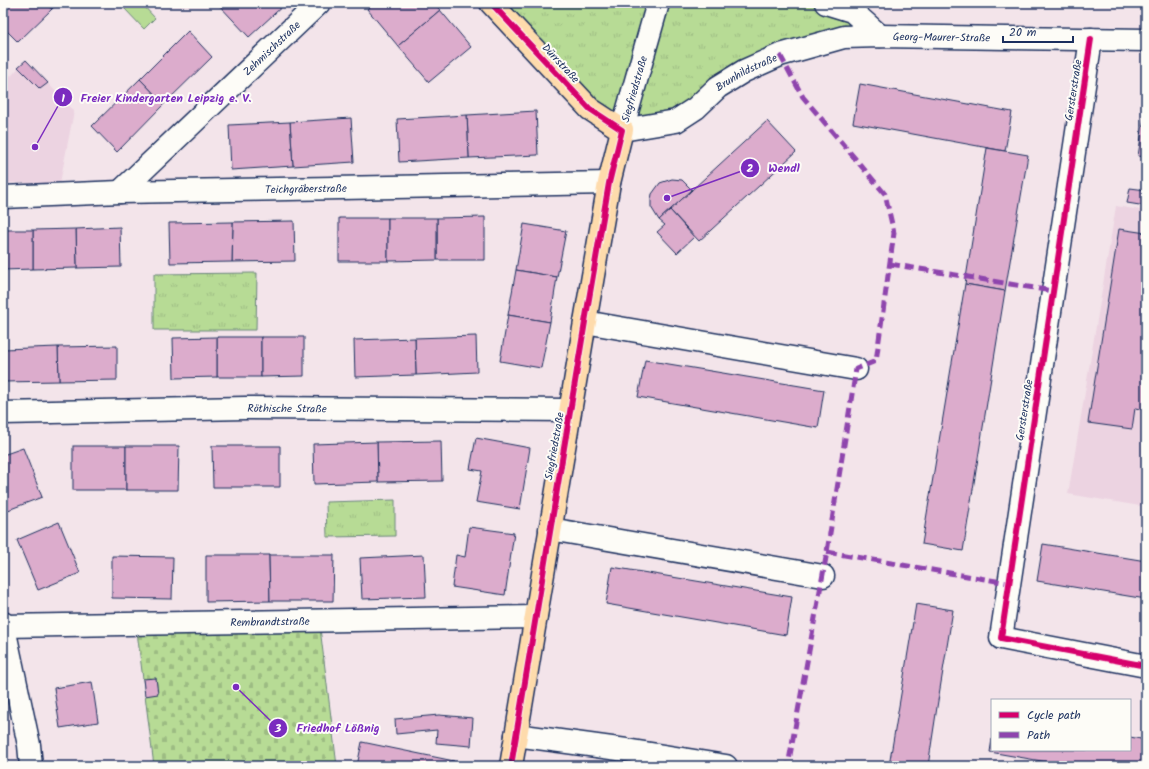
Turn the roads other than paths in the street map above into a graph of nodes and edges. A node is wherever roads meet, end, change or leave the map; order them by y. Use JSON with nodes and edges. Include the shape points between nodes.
{"nodes":[{"id":1,"x":319,"y":3,"type":"edge"},
{"id":2,"x":491,"y":3,"type":"edge"},
{"id":3,"x":658,"y":3,"type":"edge"},
{"id":4,"x":826,"y":3,"type":"edge"},
{"id":5,"x":880,"y":36,"type":"junction"},
{"id":6,"x":1091,"y":39,"type":"junction"},
{"id":7,"x":1146,"y":40,"type":"edge"},
{"id":8,"x":622,"y":130,"type":"junction"},
{"id":9,"x":609,"y":184,"type":"junction"},
{"id":10,"x":120,"y":192,"type":"junction"},
{"id":11,"x":3,"y":197,"type":"edge"},
{"id":12,"x":584,"y":322,"type":"junction"},
{"id":13,"x":856,"y":369,"type":"dead end"},
{"id":14,"x":570,"y":410,"type":"junction"},
{"id":15,"x":3,"y":413,"type":"edge"},
{"id":16,"x":550,"y":529,"type":"junction"},
{"id":17,"x":823,"y":576,"type":"dead end"},
{"id":18,"x":536,"y":617,"type":"junction"},
{"id":19,"x":3,"y":625,"type":"edge"},
{"id":20,"x":1146,"y":666,"type":"edge"},
{"id":21,"x":516,"y":735,"type":"junction"},
{"id":22,"x":31,"y":766,"type":"edge"},
{"id":23,"x":511,"y":766,"type":"edge"},
{"id":24,"x":726,"y":766,"type":"edge"}],
"edges":[{"from":1,"to":10,"type":"street","name":"Zehmischstraße"},
{"from":2,"to":8,"type":"main road","name":"Dürrstraße","via":[[590,108]]},
{"from":3,"to":8,"type":"street","name":"Siegfriedstraße"},
{"from":4,"to":5,"type":"street","via":[[852,11]]},
{"from":5,"to":6,"type":"street","name":"Georg-Maurer-Straße"},
{"from":5,"to":8,"type":"street","name":"Brunhildstraße","via":[[844,37],[780,54],[718,87],[696,108],[676,121]]},
{"from":6,"to":7,"type":"street","name":"Georg-Maurer-Straße"},
{"from":6,"to":20,"type":"street","name":"Gersterstraße","via":[[1001,638]]},
{"from":8,"to":9,"type":"main road","name":"Siegfriedstraße"},
{"from":9,"to":10,"type":"street","name":"Teichgräberstraße"},
{"from":9,"to":12,"type":"main road","name":"Siegfriedstraße"},
{"from":10,"to":11,"type":"street","name":"Teichgräberstraße"},
{"from":12,"to":13,"type":"street"},
{"from":12,"to":14,"type":"main road","name":"Siegfriedstraße"},
{"from":14,"to":15,"type":"street","name":"Röthische Straße","via":[[245,408]]},
{"from":14,"to":16,"type":"main road","name":"Siegfriedstraße"},
{"from":16,"to":17,"type":"street"},
{"from":16,"to":18,"type":"main road","name":"Siegfriedstraße"},
{"from":18,"to":19,"type":"street","name":"Rembrandtstraße"},
{"from":18,"to":21,"type":"main road","name":"Siegfriedstraße"},
{"from":19,"to":22,"type":"street","via":[[29,745]]},
{"from":21,"to":23,"type":"main road","name":"Siegfriedstraße"},
{"from":21,"to":24,"type":"street"}]}
